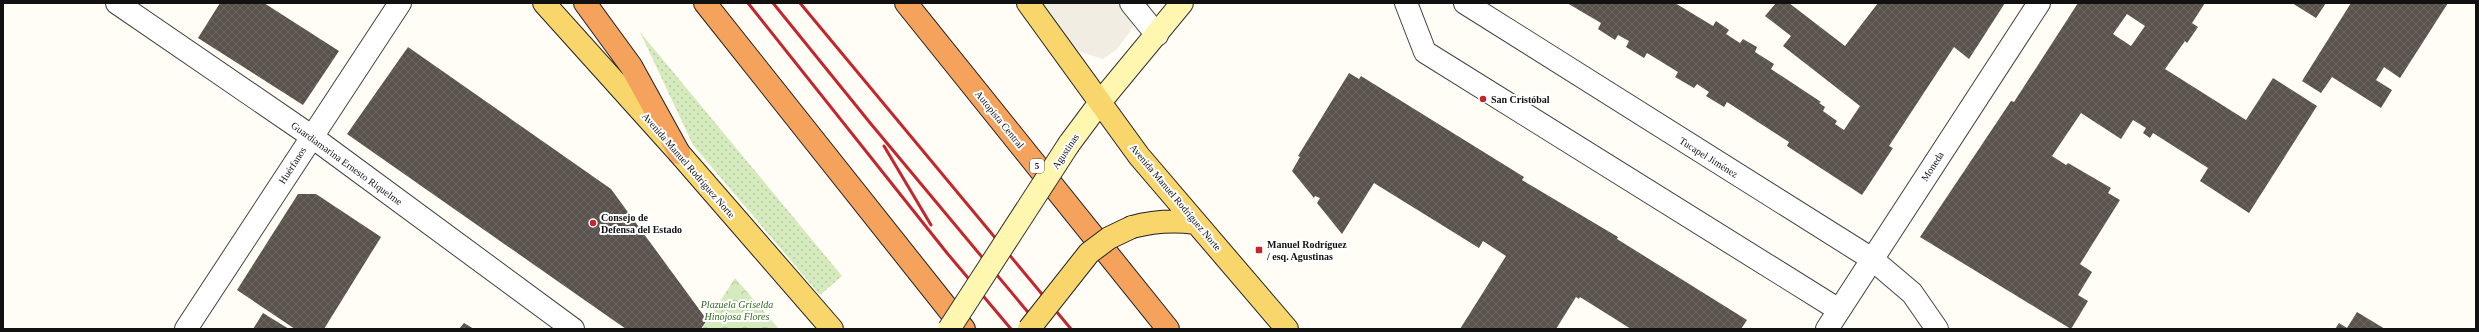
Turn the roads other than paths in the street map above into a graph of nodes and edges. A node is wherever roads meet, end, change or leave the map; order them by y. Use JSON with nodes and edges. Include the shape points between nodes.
{"nodes":[{"id":1,"x":116,"y":3,"type":"edge"},
{"id":2,"x":400,"y":3,"type":"edge"},
{"id":3,"x":544,"y":3,"type":"edge"},
{"id":4,"x":585,"y":3,"type":"edge"},
{"id":5,"x":704,"y":3,"type":"edge"},
{"id":6,"x":906,"y":3,"type":"edge"},
{"id":7,"x":1028,"y":3,"type":"edge"},
{"id":8,"x":1131,"y":3,"type":"edge"},
{"id":9,"x":1182,"y":3,"type":"edge"},
{"id":10,"x":1406,"y":3,"type":"edge"},
{"id":11,"x":1465,"y":3,"type":"edge"},
{"id":12,"x":2038,"y":3,"type":"edge"},
{"id":13,"x":1157,"y":35,"type":"junction"},
{"id":14,"x":1101,"y":101,"type":"junction"},
{"id":15,"x":311,"y":136,"type":"junction"},
{"id":16,"x":679,"y":153,"type":"junction"},
{"id":17,"x":1196,"y":223,"type":"junction"},
{"id":18,"x":1872,"y":259,"type":"junction"},
{"id":19,"x":1839,"y":310,"type":"junction"},
{"id":20,"x":186,"y":329,"type":"edge"},
{"id":21,"x":573,"y":329,"type":"edge"},
{"id":22,"x":832,"y":329,"type":"edge"},
{"id":23,"x":949,"y":329,"type":"edge"},
{"id":24,"x":964,"y":329,"type":"edge"},
{"id":25,"x":1029,"y":329,"type":"edge"},
{"id":26,"x":1168,"y":329,"type":"edge"},
{"id":27,"x":1287,"y":329,"type":"edge"},
{"id":28,"x":1827,"y":329,"type":"edge"},
{"id":29,"x":1937,"y":329,"type":"edge"}],
"edges":[{"from":1,"to":15,"type":"street","name":"Guardiamarina Ernesto Riquelme"},
{"from":2,"to":15,"type":"street","name":"Huérfanos"},
{"from":3,"to":16,"type":"main road","name":"Avenida Manuel Rodríguez Norte"},
{"from":4,"to":16,"type":"highway","via":[[631,66]]},
{"from":5,"to":24,"type":"highway"},
{"from":6,"to":26,"type":"highway","name":"Autopista Central","number":"5"},
{"from":7,"to":14,"type":"main road","name":"Avenida Manuel Rodríguez Norte"},
{"from":8,"to":13,"type":"street"},
{"from":9,"to":13,"type":"main road","name":"Agustinas"},
{"from":10,"to":19,"type":"street","via":[[1425,52]]},
{"from":11,"to":18,"type":"street","name":"Tucapel Jiménez"},
{"from":12,"to":18,"type":"street","name":"Moneda"},
{"from":13,"to":14,"type":"main road","name":"Agustinas"},
{"from":14,"to":17,"type":"main road","name":"Avenida Manuel Rodríguez Norte","via":[[1139,156]]},
{"from":14,"to":23,"type":"main road","name":"Agustinas","bridge":true,"via":[[1069,144]]},
{"from":15,"to":20,"type":"street","name":"Huérfanos"},
{"from":15,"to":21,"type":"street","name":"Guardiamarina Ernesto Riquelme"},
{"from":16,"to":22,"type":"main road","name":"Avenida Manuel Rodríguez Norte"},
{"from":17,"to":25,"type":"main road","bridge":true,"via":[[1175,220],[1153,222],[1132,227],[1109,238],[1088,253]]},
{"from":17,"to":27,"type":"main road","name":"Avenida Manuel Rodríguez Norte"},
{"from":18,"to":19,"type":"street","name":"Moneda"},
{"from":18,"to":29,"type":"street","name":"Tucapel Jiménez","via":[[1912,293]]},
{"from":19,"to":28,"type":"street","name":"Moneda"}]}
